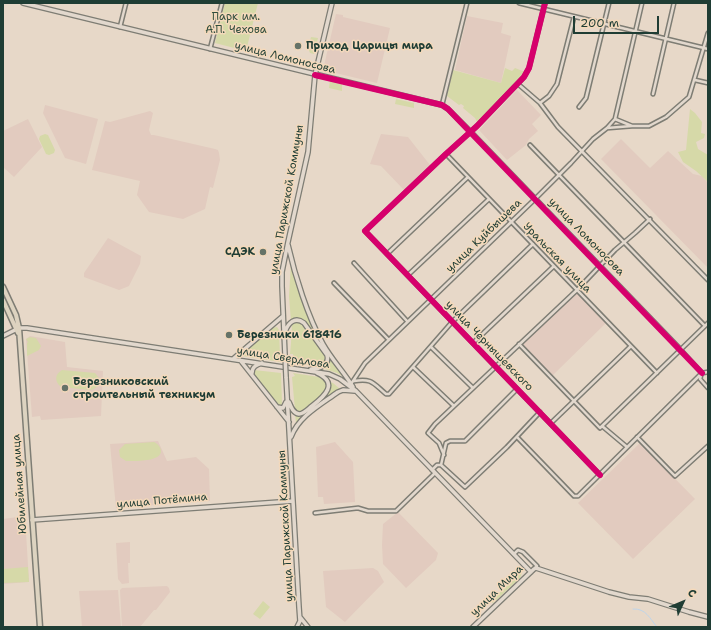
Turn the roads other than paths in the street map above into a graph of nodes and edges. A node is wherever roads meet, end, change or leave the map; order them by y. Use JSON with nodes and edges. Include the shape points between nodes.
{"nodes":[{"id":1,"x":23,"y":3,"type":"edge"},
{"id":2,"x":126,"y":3,"type":"edge"},
{"id":3,"x":222,"y":3,"type":"edge"},
{"id":4,"x":332,"y":3,"type":"edge"},
{"id":5,"x":467,"y":3,"type":"edge"},
{"id":6,"x":519,"y":3,"type":"edge"},
{"id":7,"x":545,"y":3,"type":"edge"},
{"id":8,"x":609,"y":3,"type":"edge"},
{"id":9,"x":642,"y":3,"type":"edge"},
{"id":10,"x":674,"y":3,"type":"edge"},
{"id":11,"x":544,"y":9,"type":"junction"},
{"id":12,"x":574,"y":16,"type":"junction"},
{"id":13,"x":604,"y":24,"type":"junction"},
{"id":14,"x":120,"y":27,"type":"junction"},
{"id":15,"x":635,"y":32,"type":"junction"},
{"id":16,"x":708,"y":33,"type":"edge"},
{"id":17,"x":666,"y":39,"type":"junction"},
{"id":18,"x":704,"y":48,"type":"junction"},
{"id":19,"x":210,"y":49,"type":"junction"},
{"id":20,"x":708,"y":49,"type":"edge"},
{"id":21,"x":315,"y":75,"type":"junction"},
{"id":22,"x":695,"y":80,"type":"junction"},
{"id":23,"x":708,"y":83,"type":"edge"},
{"id":24,"x":518,"y":84,"type":"junction"},
{"id":25,"x":653,"y":94,"type":"dead end"},
{"id":26,"x":540,"y":103,"type":"junction"},
{"id":27,"x":442,"y":105,"type":"junction"},
{"id":28,"x":579,"y":107,"type":"dead end"},
{"id":29,"x":615,"y":119,"type":"junction"},
{"id":30,"x":632,"y":126,"type":"junction"},
{"id":31,"x":607,"y":128,"type":"junction"},
{"id":32,"x":470,"y":131,"type":"junction"},
{"id":33,"x":530,"y":145,"type":"dead end"},
{"id":34,"x":582,"y":152,"type":"junction"},
{"id":35,"x":446,"y":154,"type":"junction"},
{"id":36,"x":559,"y":175,"type":"junction"},
{"id":37,"x":468,"y":177,"type":"junction"},
{"id":38,"x":489,"y":198,"type":"junction"},
{"id":39,"x":535,"y":198,"type":"junction"},
{"id":40,"x":650,"y":219,"type":"junction"},
{"id":41,"x":511,"y":222,"type":"junction"},
{"id":42,"x":288,"y":242,"type":"junction"},
{"id":43,"x":624,"y":242,"type":"junction"},
{"id":44,"x":533,"y":244,"type":"junction"},
{"id":45,"x":388,"y":254,"type":"junction"},
{"id":46,"x":354,"y":263,"type":"dead end"},
{"id":47,"x":554,"y":266,"type":"junction"},
{"id":48,"x":600,"y":266,"type":"junction"},
{"id":49,"x":408,"y":276,"type":"junction"},
{"id":50,"x":708,"y":280,"type":"edge"},
{"id":51,"x":334,"y":283,"type":"dead end"},
{"id":52,"x":3,"y":287,"type":"edge"},
{"id":53,"x":577,"y":290,"type":"junction"},
{"id":54,"x":430,"y":299,"type":"junction"},
{"id":55,"x":3,"y":300,"type":"edge"},
{"id":56,"x":283,"y":316,"type":"junction"},
{"id":57,"x":407,"y":321,"type":"junction"},
{"id":58,"x":452,"y":322,"type":"junction"},
{"id":59,"x":708,"y":323,"type":"edge"},
{"id":60,"x":705,"y":326,"type":"junction"},
{"id":61,"x":18,"y":329,"type":"junction"},
{"id":62,"x":284,"y":335,"type":"junction"},
{"id":63,"x":3,"y":336,"type":"edge"},
{"id":64,"x":388,"y":339,"type":"junction"},
{"id":65,"x":473,"y":343,"type":"junction"},
{"id":66,"x":519,"y":344,"type":"junction"},
{"id":67,"x":431,"y":346,"type":"junction"},
{"id":68,"x":631,"y":346,"type":"junction"},
{"id":69,"x":681,"y":350,"type":"junction"},
{"id":70,"x":233,"y":359,"type":"junction"},
{"id":71,"x":240,"y":360,"type":"junction"},
{"id":72,"x":263,"y":363,"type":"junction"},
{"id":73,"x":496,"y":366,"type":"junction"},
{"id":74,"x":413,"y":367,"type":"junction"},
{"id":75,"x":302,"y":369,"type":"junction"},
{"id":76,"x":312,"y":371,"type":"junction"},
{"id":77,"x":708,"y":372,"type":"edge"},
{"id":78,"x":657,"y":373,"type":"junction"},
{"id":79,"x":702,"y":373,"type":"junction"},
{"id":80,"x":254,"y":377,"type":"junction"},
{"id":81,"x":352,"y":382,"type":"junction"},
{"id":82,"x":473,"y":388,"type":"junction"},
{"id":83,"x":708,"y":388,"type":"edge"},
{"id":84,"x":517,"y":389,"type":"junction"},
{"id":85,"x":356,"y":392,"type":"junction"},
{"id":86,"x":287,"y":395,"type":"junction"},
{"id":87,"x":574,"y":400,"type":"junction"},
{"id":88,"x":454,"y":406,"type":"junction"},
{"id":89,"x":277,"y":407,"type":"junction"},
{"id":90,"x":540,"y":412,"type":"junction"},
{"id":91,"x":289,"y":423,"type":"junction"},
{"id":92,"x":551,"y":423,"type":"junction"},
{"id":93,"x":601,"y":427,"type":"junction"},
{"id":94,"x":517,"y":437,"type":"junction"},
{"id":95,"x":637,"y":437,"type":"junction"},
{"id":96,"x":290,"y":439,"type":"junction"},
{"id":97,"x":708,"y":446,"type":"edge"},
{"id":98,"x":627,"y":447,"type":"junction"},
{"id":99,"x":444,"y":455,"type":"junction"},
{"id":100,"x":441,"y":465,"type":"junction"},
{"id":101,"x":434,"y":472,"type":"junction"},
{"id":102,"x":600,"y":475,"type":"junction"},
{"id":103,"x":294,"y":501,"type":"junction"},
{"id":104,"x":315,"y":513,"type":"dead end"},
{"id":105,"x":32,"y":520,"type":"junction"},
{"id":106,"x":514,"y":554,"type":"junction"},
{"id":107,"x":534,"y":569,"type":"junction"},
{"id":108,"x":300,"y":617,"type":"junction"},
{"id":109,"x":708,"y":617,"type":"edge"},
{"id":110,"x":40,"y":627,"type":"edge"},
{"id":111,"x":297,"y":627,"type":"edge"},
{"id":112,"x":308,"y":627,"type":"edge"},
{"id":113,"x":473,"y":627,"type":"edge"}],
"edges":[{"from":1,"to":14,"type":"main road","name":"улица Ломоносова"},
{"from":2,"to":14,"type":"street"},
{"from":3,"to":19,"type":"street"},
{"from":4,"to":21,"type":"main road","name":"улица Парижской Коммуны"},
{"from":5,"to":27,"type":"street"},
{"from":6,"to":11,"type":"street"},
{"from":7,"to":11,"type":"street"},
{"from":8,"to":13,"type":"street"},
{"from":9,"to":15,"type":"street","name":"улица Куйбышева"},
{"from":10,"to":17,"type":"street"},
{"from":11,"to":12,"type":"street"},
{"from":11,"to":24,"type":"street","via":[[529,68]]},
{"from":12,"to":13,"type":"street"},
{"from":12,"to":26,"type":"street","via":[[557,84],[549,96]]},
{"from":13,"to":15,"type":"street"},
{"from":13,"to":28,"type":"street","via":[[586,98]]},
{"from":14,"to":19,"type":"main road","name":"улица Ломоносова"},
{"from":15,"to":17,"type":"street"},
{"from":15,"to":29,"type":"street","name":"улица Куйбышева"},
{"from":16,"to":18,"type":"street"},
{"from":17,"to":18,"type":"street"},
{"from":17,"to":25,"type":"street"},
{"from":18,"to":20,"type":"street"},
{"from":18,"to":22,"type":"street"},
{"from":19,"to":21,"type":"main road","name":"улица Ломоносова"},
{"from":21,"to":27,"type":"main road","name":"улица Ломоносова"},
{"from":21,"to":42,"type":"main road","name":"улица Парижской Коммуны","via":[[308,152]]},
{"from":22,"to":23,"type":"street"},
{"from":22,"to":30,"type":"street","via":[[689,97],[666,117],[649,126]]},
{"from":24,"to":26,"type":"street"},
{"from":24,"to":32,"type":"street"},
{"from":26,"to":34,"type":"street"},
{"from":27,"to":32,"type":"main road","name":"улица Ломоносова"},
{"from":29,"to":30,"type":"street"},
{"from":29,"to":31,"type":"street","name":"улица Куйбышева"},
{"from":30,"to":31,"type":"street"},
{"from":31,"to":34,"type":"street","name":"улица Куйбышева"},
{"from":32,"to":35,"type":"street"},
{"from":32,"to":39,"type":"main road","name":"улица Ломоносова"},
{"from":33,"to":36,"type":"street"},
{"from":34,"to":36,"type":"street","name":"улица Куйбышева"},
{"from":34,"to":40,"type":"street"},
{"from":35,"to":37,"type":"street","name":"Уральская улица"},
{"from":35,"to":45,"type":"street","name":"улица Чернышевского","via":[[365,231]]},
{"from":36,"to":39,"type":"street","name":"улица Куйбышева"},
{"from":36,"to":43,"type":"street"},
{"from":37,"to":38,"type":"street","name":"Уральская улица"},
{"from":37,"to":45,"type":"street"},
{"from":38,"to":41,"type":"street","name":"Уральская улица"},
{"from":38,"to":49,"type":"street"},
{"from":39,"to":41,"type":"street","name":"улица Куйбышева"},
{"from":39,"to":48,"type":"main road","name":"улица Ломоносова"},
{"from":40,"to":43,"type":"street"},
{"from":40,"to":50,"type":"street"},
{"from":41,"to":44,"type":"street","name":"Уральская улица"},
{"from":41,"to":54,"type":"street","name":"улица Куйбышева"},
{"from":42,"to":56,"type":"main road","name":"улица Парижской Коммуны","via":[[282,272]]},
{"from":42,"to":81,"type":"main road","via":[[316,331],[336,364]]},
{"from":43,"to":48,"type":"street"},
{"from":43,"to":60,"type":"street"},
{"from":44,"to":47,"type":"street","name":"Уральская улица"},
{"from":44,"to":58,"type":"street"},
{"from":45,"to":49,"type":"street","name":"улица Чернышевского"},
{"from":46,"to":57,"type":"street"},
{"from":47,"to":53,"type":"street","name":"Уральская улица"},
{"from":47,"to":65,"type":"street"},
{"from":48,"to":53,"type":"street"},
{"from":48,"to":69,"type":"main road","name":"улица Ломоносова"},
{"from":49,"to":54,"type":"street","name":"улица Чернышевского"},
{"from":51,"to":64,"type":"street"},
{"from":52,"to":61,"type":"main road","name":"Юбилейная улица","via":[[16,315]]},
{"from":53,"to":66,"type":"street"},
{"from":53,"to":68,"type":"street","name":"Уральская улица"},
{"from":54,"to":57,"type":"street","name":"улица Куйбышева"},
{"from":54,"to":58,"type":"street","name":"улица Чернышевского"},
{"from":55,"to":61,"type":"main road","name":"Юбилейная улица"},
{"from":56,"to":62,"type":"main road","name":"улица Парижской Коммуны"},
{"from":56,"to":70,"type":"main road"},
{"from":57,"to":64,"type":"street","name":"улица Куйбышева"},
{"from":58,"to":65,"type":"street","name":"улица Чернышевского"},
{"from":58,"to":67,"type":"street"},
{"from":59,"to":60,"type":"street"},
{"from":60,"to":69,"type":"street"},
{"from":61,"to":63,"type":"main road"},
{"from":61,"to":70,"type":"main road","name":"улица Свердлова","via":[[27,328]]},
{"from":61,"to":105,"type":"main road","name":"Юбилейная улица"},
{"from":62,"to":75,"type":"main road","via":[[290,322],[301,320],[328,357],[326,364],[318,369]]},
{"from":62,"to":86,"type":"main road","name":"улица Парижской Коммуны","bridge":true},
{"from":64,"to":81,"type":"street","name":"улица Куйбышева","via":[[365,363]]},
{"from":65,"to":73,"type":"street","name":"улица Чернышевского"},
{"from":66,"to":73,"type":"street"},
{"from":66,"to":87,"type":"street"},
{"from":67,"to":74,"type":"street"},
{"from":67,"to":82,"type":"street"},
{"from":68,"to":78,"type":"street","name":"Уральская улица"},
{"from":68,"to":87,"type":"street"},
{"from":69,"to":78,"type":"street"},
{"from":69,"to":79,"type":"street","name":"улица Ломоносова"},
{"from":70,"to":71,"type":"main road","name":"улица Свердлова"},
{"from":71,"to":72,"type":"main road","name":"улица Свердлова"},
{"from":71,"to":80,"type":"main road"},
{"from":72,"to":75,"type":"main road","name":"улица Свердлова"},
{"from":72,"to":80,"type":"main road","via":[[253,369]]},
{"from":73,"to":82,"type":"street"},
{"from":73,"to":84,"type":"street","name":"улица Чернышевского"},
{"from":74,"to":81,"type":"street","via":[[390,393],[386,394],[366,380]]},
{"from":74,"to":88,"type":"street"},
{"from":75,"to":76,"type":"main road","name":"улица Свердлова"},
{"from":76,"to":85,"type":"main road","name":"улица Свердлова","via":[[335,376]]},
{"from":76,"to":86,"type":"main road","via":[[321,375],[327,382],[328,388],[324,397],[302,414],[298,414],[291,408]]},
{"from":77,"to":79,"type":"street"},
{"from":78,"to":93,"type":"street"},
{"from":79,"to":83,"type":"street","via":[[700,379]]},
{"from":79,"to":95,"type":"street"},
{"from":80,"to":89,"type":"main road"},
{"from":81,"to":85,"type":"main road"},
{"from":82,"to":88,"type":"street"},
{"from":84,"to":90,"type":"street","name":"улица Чернышевского"},
{"from":84,"to":99,"type":"street","via":[[465,441],[446,443]]},
{"from":85,"to":96,"type":"main road","via":[[338,392],[301,420]]},
{"from":85,"to":101,"type":"main road","name":"улица Свердлова"},
{"from":86,"to":89,"type":"main road","via":[[285,406]]},
{"from":86,"to":91,"type":"main road","name":"улица Парижской Коммуны"},
{"from":87,"to":92,"type":"street"},
{"from":87,"to":93,"type":"street"},
{"from":88,"to":99,"type":"street","via":[[428,433],[439,443]]},
{"from":89,"to":91,"type":"main road"},
{"from":90,"to":92,"type":"street","name":"улица Чернышевского"},
{"from":90,"to":94,"type":"street"},
{"from":91,"to":96,"type":"main road","name":"улица Парижской Коммуны"},
{"from":92,"to":102,"type":"street","name":"улица Чернышевского"},
{"from":93,"to":98,"type":"street"},
{"from":94,"to":100,"type":"street","via":[[465,486]]},
{"from":94,"to":102,"type":"street","via":[[574,496],[578,496]]},
{"from":95,"to":97,"type":"street","via":[[675,476]]},
{"from":95,"to":98,"type":"street"},
{"from":96,"to":103,"type":"main road","name":"улица Парижской Коммуны"},
{"from":98,"to":102,"type":"street"},
{"from":99,"to":100,"type":"street"},
{"from":100,"to":101,"type":"street","via":[[437,465]]},
{"from":101,"to":104,"type":"street","via":[[396,511],[368,511],[358,508]]},
{"from":101,"to":106,"type":"main road","name":"улица Свердлова"},
{"from":103,"to":105,"type":"main road","name":"улица Потёмина"},
{"from":103,"to":108,"type":"main road","name":"улица Парижской Коммуны"},
{"from":105,"to":110,"type":"main road","name":"Юбилейная улица"},
{"from":106,"to":107,"type":"main road","name":"улица Свердлова"},
{"from":106,"to":107,"type":"street","via":[[518,550],[523,552]]},
{"from":107,"to":109,"type":"main road","via":[[541,569],[609,592],[648,599]]},
{"from":107,"to":113,"type":"main road","name":"улица Мира"},
{"from":108,"to":111,"type":"main road","name":"улица Парижской Коммуны"},
{"from":108,"to":112,"type":"main road"}]}
